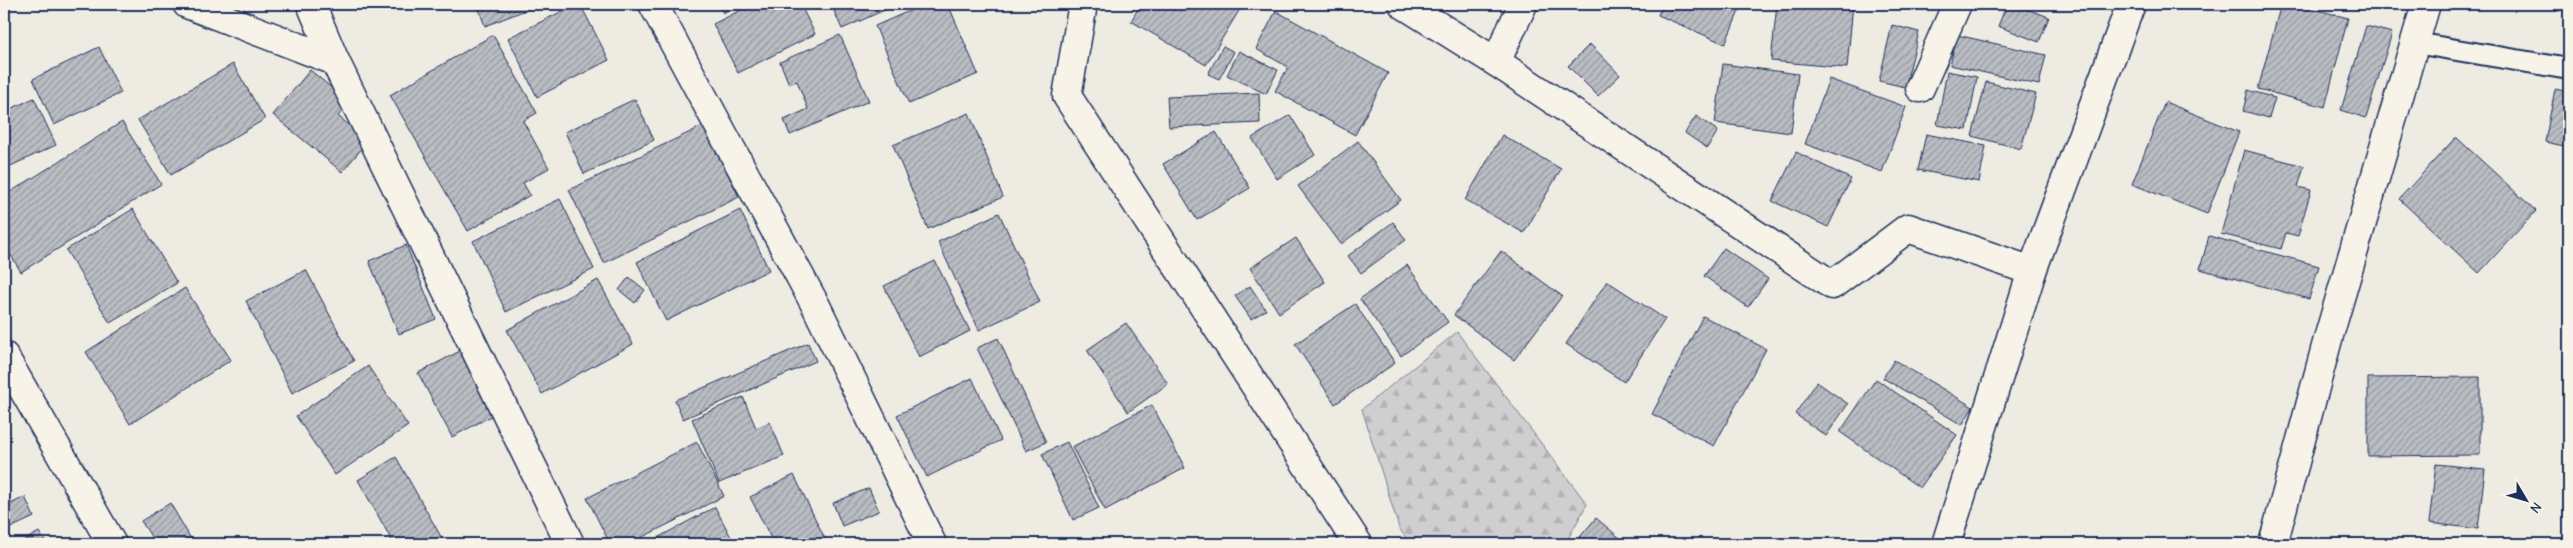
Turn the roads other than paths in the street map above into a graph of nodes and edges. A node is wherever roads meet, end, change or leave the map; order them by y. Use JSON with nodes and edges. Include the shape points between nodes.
{"nodes":[{"id":1,"x":187,"y":4,"type":"edge"},
{"id":2,"x":311,"y":4,"type":"edge"},
{"id":3,"x":653,"y":4,"type":"edge"},
{"id":4,"x":1083,"y":4,"type":"edge"},
{"id":5,"x":1404,"y":4,"type":"edge"},
{"id":6,"x":1523,"y":4,"type":"edge"},
{"id":7,"x":1957,"y":4,"type":"edge"},
{"id":8,"x":2131,"y":4,"type":"edge"},
{"id":9,"x":2426,"y":4,"type":"edge"},
{"id":10,"x":2415,"y":43,"type":"junction"},
{"id":11,"x":335,"y":61,"type":"junction"},
{"id":12,"x":1496,"y":62,"type":"junction"},
{"id":13,"x":2569,"y":69,"type":"edge"},
{"id":14,"x":1920,"y":88,"type":"dead end"},
{"id":15,"x":2032,"y":271,"type":"junction"},
{"id":16,"x":4,"y":356,"type":"edge"},
{"id":17,"x":112,"y":544,"type":"edge"},
{"id":18,"x":570,"y":544,"type":"edge"},
{"id":19,"x":932,"y":544,"type":"edge"},
{"id":20,"x":1358,"y":544,"type":"edge"},
{"id":21,"x":1946,"y":544,"type":"edge"},
{"id":22,"x":2274,"y":544,"type":"edge"}],
"edges":[{"from":1,"to":11,"type":"street"},
{"from":2,"to":11,"type":"street"},
{"from":3,"to":19,"type":"street","via":[[816,306]]},
{"from":4,"to":20,"type":"street","via":[[1067,96]]},
{"from":5,"to":12,"type":"street"},
{"from":6,"to":12,"type":"street"},
{"from":7,"to":14,"type":"street"},
{"from":8,"to":15,"type":"street"},
{"from":9,"to":10,"type":"street"},
{"from":10,"to":13,"type":"lane"},
{"from":10,"to":22,"type":"street","via":[[2328,339]]},
{"from":11,"to":18,"type":"street"},
{"from":12,"to":15,"type":"street","via":[[1832,285],[1908,228]]},
{"from":15,"to":21,"type":"street"},
{"from":16,"to":17,"type":"street"}]}
